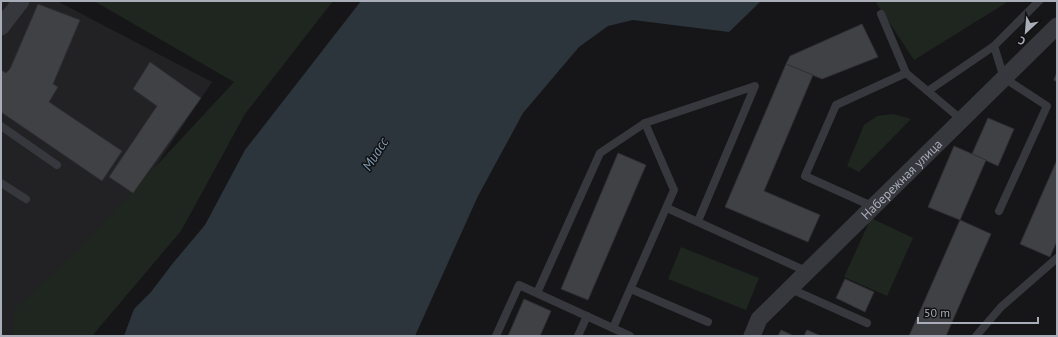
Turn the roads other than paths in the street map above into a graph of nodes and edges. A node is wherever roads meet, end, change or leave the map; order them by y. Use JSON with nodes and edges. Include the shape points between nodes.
{"nodes":[{"id":1,"x":21,"y":1,"type":"edge"},
{"id":2,"x":1039,"y":1,"type":"edge"},
{"id":3,"x":881,"y":14,"type":"dead end"},
{"id":4,"x":1057,"y":26,"type":"edge"},
{"id":5,"x":1,"y":27,"type":"edge"},
{"id":6,"x":994,"y":46,"type":"junction"},
{"id":7,"x":906,"y":74,"type":"junction"},
{"id":8,"x":1004,"y":78,"type":"junction"},
{"id":9,"x":928,"y":91,"type":"junction"},
{"id":10,"x":962,"y":120,"type":"junction"},
{"id":11,"x":645,"y":123,"type":"junction"},
{"id":12,"x":1,"y":126,"type":"edge"},
{"id":13,"x":56,"y":165,"type":"dead end"},
{"id":14,"x":1,"y":183,"type":"edge"},
{"id":15,"x":26,"y":199,"type":"dead end"},
{"id":16,"x":874,"y":207,"type":"junction"},
{"id":17,"x":667,"y":208,"type":"junction"},
{"id":18,"x":999,"y":211,"type":"dead end"},
{"id":19,"x":698,"y":221,"type":"junction"},
{"id":20,"x":1057,"y":258,"type":"edge"},
{"id":21,"x":809,"y":272,"type":"junction"},
{"id":22,"x":631,"y":289,"type":"junction"},
{"id":23,"x":791,"y":289,"type":"junction"},
{"id":24,"x":537,"y":293,"type":"junction"},
{"id":25,"x":587,"y":316,"type":"junction"},
{"id":26,"x":708,"y":322,"type":"dead end"},
{"id":27,"x":867,"y":323,"type":"dead end"},
{"id":28,"x":613,"y":328,"type":"junction"},
{"id":29,"x":496,"y":336,"type":"edge"},
{"id":30,"x":578,"y":336,"type":"edge"},
{"id":31,"x":630,"y":336,"type":"edge"},
{"id":32,"x":752,"y":336,"type":"edge"},
{"id":33,"x":976,"y":336,"type":"edge"}],
"edges":[{"from":1,"to":5,"type":"street"},
{"from":2,"to":6,"type":"lane"},
{"from":3,"to":7,"type":"lane"},
{"from":4,"to":8,"type":"street","name":"Набережная улица"},
{"from":6,"to":8,"type":"lane"},
{"from":6,"to":9,"type":"lane"},
{"from":7,"to":9,"type":"lane"},
{"from":7,"to":16,"type":"lane","via":[[836,105],[805,176]]},
{"from":8,"to":10,"type":"street","name":"Набережная улица"},
{"from":8,"to":18,"type":"lane","via":[[1047,106]]},
{"from":9,"to":10,"type":"lane"},
{"from":10,"to":16,"type":"street","name":"Набережная улица"},
{"from":11,"to":17,"type":"lane","via":[[674,190]]},
{"from":11,"to":19,"type":"lane","via":[[755,86]]},
{"from":11,"to":24,"type":"lane","via":[[600,153]]},
{"from":12,"to":13,"type":"lane"},
{"from":14,"to":15,"type":"lane"},
{"from":16,"to":21,"type":"street","name":"Набережная улица"},
{"from":17,"to":19,"type":"lane"},
{"from":17,"to":22,"type":"lane"},
{"from":19,"to":21,"type":"lane"},
{"from":20,"to":33,"type":"lane","via":[[1002,307]]},
{"from":21,"to":23,"type":"street","name":"Набережная улица"},
{"from":22,"to":26,"type":"lane"},
{"from":22,"to":28,"type":"lane"},
{"from":23,"to":27,"type":"lane"},
{"from":23,"to":32,"type":"street","name":"Набережная улица","via":[[759,319]]},
{"from":24,"to":25,"type":"lane"},
{"from":24,"to":29,"type":"lane","via":[[519,285]]},
{"from":25,"to":28,"type":"lane"},
{"from":25,"to":30,"type":"lane"},
{"from":28,"to":31,"type":"lane"}]}
